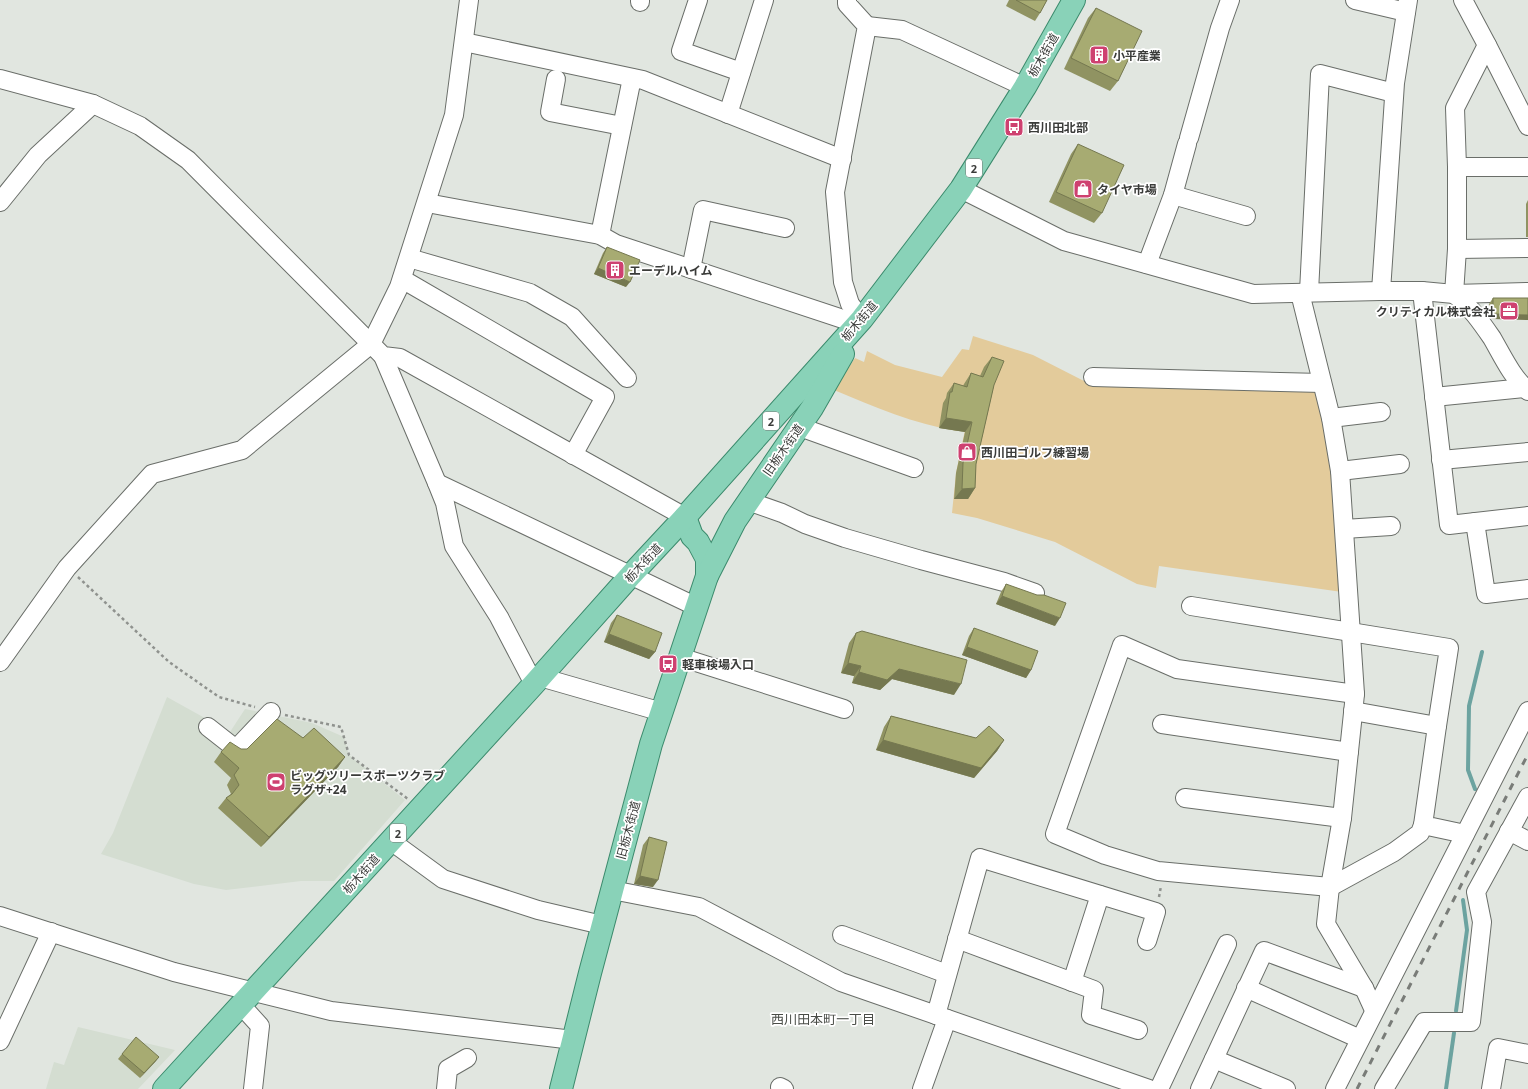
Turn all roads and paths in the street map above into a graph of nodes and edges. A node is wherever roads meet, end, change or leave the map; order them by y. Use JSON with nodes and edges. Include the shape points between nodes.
{"nodes":[{"id":1,"x":469,"y":0,"type":"edge"},
{"id":2,"x":698,"y":0,"type":"edge"},
{"id":3,"x":764,"y":0,"type":"edge"},
{"id":4,"x":846,"y":0,"type":"edge"},
{"id":5,"x":1074,"y":0,"type":"edge"},
{"id":6,"x":1230,"y":0,"type":"edge"},
{"id":7,"x":1354,"y":0,"type":"edge"},
{"id":8,"x":1463,"y":0,"type":"edge"},
{"id":9,"x":1407,"y":6,"type":"edge"},
{"id":10,"x":867,"y":26,"type":"junction"},
{"id":11,"x":464,"y":42,"type":"junction"},
{"id":12,"x":1487,"y":44,"type":"junction"},
{"id":13,"x":741,"y":72,"type":"junction"},
{"id":14,"x":556,"y":78,"type":"dead end"},
{"id":15,"x":632,"y":78,"type":"junction"},
{"id":16,"x":0,"y":79,"type":"edge"},
{"id":17,"x":1025,"y":87,"type":"junction"},
{"id":18,"x":1394,"y":93,"type":"junction"},
{"id":19,"x":93,"y":104,"type":"junction"},
{"id":20,"x":728,"y":114,"type":"junction"},
{"id":21,"x":622,"y":126,"type":"junction"},
{"id":22,"x":1528,"y":126,"type":"edge"},
{"id":23,"x":842,"y":159,"type":"junction"},
{"id":24,"x":1528,"y":167,"type":"edge"},
{"id":25,"x":1457,"y":168,"type":"junction"},
{"id":26,"x":961,"y":189,"type":"junction"},
{"id":27,"x":1173,"y":195,"type":"junction"},
{"id":28,"x":0,"y":202,"type":"edge"},
{"id":29,"x":427,"y":203,"type":"junction"},
{"id":30,"x":1246,"y":216,"type":"dead end"},
{"id":31,"x":785,"y":228,"type":"dead end"},
{"id":32,"x":600,"y":235,"type":"junction"},
{"id":33,"x":1528,"y":248,"type":"edge"},
{"id":34,"x":1457,"y":249,"type":"junction"},
{"id":35,"x":409,"y":258,"type":"junction"},
{"id":36,"x":1146,"y":264,"type":"junction"},
{"id":37,"x":691,"y":269,"type":"junction"},
{"id":38,"x":402,"y":279,"type":"junction"},
{"id":39,"x":1381,"y":291,"type":"junction"},
{"id":40,"x":1422,"y":291,"type":"junction"},
{"id":41,"x":1528,"y":292,"type":"edge"},
{"id":42,"x":1305,"y":293,"type":"junction"},
{"id":43,"x":1454,"y":294,"type":"junction"},
{"id":44,"x":860,"y":322,"type":"junction"},
{"id":45,"x":377,"y":350,"type":"junction"},
{"id":46,"x":1093,"y":377,"type":"dead end"},
{"id":47,"x":627,"y":378,"type":"dead end"},
{"id":48,"x":1322,"y":383,"type":"junction"},
{"id":49,"x":1526,"y":390,"type":"edge"},
{"id":50,"x":1434,"y":397,"type":"junction"},
{"id":51,"x":1380,"y":412,"type":"dead end"},
{"id":52,"x":1331,"y":418,"type":"junction"},
{"id":53,"x":800,"y":426,"type":"junction"},
{"id":54,"x":1528,"y":452,"type":"edge"},
{"id":55,"x":573,"y":455,"type":"junction"},
{"id":56,"x":1442,"y":460,"type":"junction"},
{"id":57,"x":1400,"y":464,"type":"dead end"},
{"id":58,"x":914,"y":468,"type":"dead end"},
{"id":59,"x":1340,"y":471,"type":"junction"},
{"id":60,"x":437,"y":484,"type":"junction"},
{"id":61,"x":748,"y":501,"type":"junction"},
{"id":62,"x":1528,"y":516,"type":"edge"},
{"id":63,"x":685,"y":518,"type":"junction"},
{"id":64,"x":1475,"y":522,"type":"junction"},
{"id":65,"x":1391,"y":526,"type":"dead end"},
{"id":66,"x":1344,"y":529,"type":"junction"},
{"id":67,"x":660,"y":544,"type":"junction"},
{"id":68,"x":707,"y":567,"type":"junction"},
{"id":69,"x":67,"y":568,"type":"junction"},
{"id":70,"x":631,"y":575,"type":"junction"},
{"id":71,"x":1528,"y":589,"type":"edge"},
{"id":72,"x":1035,"y":593,"type":"edge"},
{"id":73,"x":1191,"y":606,"type":"dead end"},
{"id":74,"x":697,"y":607,"type":"junction"},
{"id":75,"x":1350,"y":632,"type":"junction"},
{"id":76,"x":680,"y":657,"type":"junction"},
{"id":77,"x":0,"y":662,"type":"edge"},
{"id":78,"x":537,"y":680,"type":"junction"},
{"id":79,"x":1355,"y":694,"type":"junction"},
{"id":80,"x":844,"y":708,"type":"dead end"},
{"id":81,"x":1528,"y":711,"type":"edge"},
{"id":82,"x":271,"y":712,"type":"junction"},
{"id":83,"x":662,"y":712,"type":"junction"},
{"id":84,"x":1353,"y":712,"type":"junction"},
{"id":85,"x":1162,"y":724,"type":"dead end"},
{"id":86,"x":1437,"y":726,"type":"junction"},
{"id":87,"x":208,"y":727,"type":"dead end"},
{"id":88,"x":1349,"y":752,"type":"junction"},
{"id":89,"x":1185,"y":798,"type":"dead end"},
{"id":90,"x":1528,"y":798,"type":"edge"},
{"id":91,"x":420,"y":808,"type":"junction"},
{"id":92,"x":1342,"y":818,"type":"junction"},
{"id":93,"x":1423,"y":825,"type":"junction"},
{"id":94,"x":1509,"y":832,"type":"junction"},
{"id":95,"x":1466,"y":834,"type":"junction"},
{"id":96,"x":391,"y":841,"type":"junction"},
{"id":97,"x":1528,"y":841,"type":"edge"},
{"id":98,"x":1163,"y":871,"type":"junction"},
{"id":99,"x":1330,"y":887,"type":"junction"},
{"id":100,"x":612,"y":890,"type":"junction"},
{"id":101,"x":1100,"y":895,"type":"junction"},
{"id":102,"x":1156,"y":912,"type":"junction"},
{"id":103,"x":0,"y":916,"type":"edge"},
{"id":104,"x":602,"y":925,"type":"junction"},
{"id":105,"x":51,"y":932,"type":"junction"},
{"id":106,"x":842,"y":935,"type":"dead end"},
{"id":107,"x":957,"y":939,"type":"junction"},
{"id":108,"x":1147,"y":941,"type":"dead end"},
{"id":109,"x":1227,"y":944,"type":"dead end"},
{"id":110,"x":948,"y":974,"type":"junction"},
{"id":111,"x":1072,"y":982,"type":"junction"},
{"id":112,"x":1246,"y":988,"type":"junction"},
{"id":113,"x":1364,"y":988,"type":"junction"},
{"id":114,"x":247,"y":998,"type":"junction"},
{"id":115,"x":1374,"y":1010,"type":"junction"},
{"id":116,"x":941,"y":1017,"type":"junction"},
{"id":117,"x":1138,"y":1030,"type":"dead end"},
{"id":118,"x":1360,"y":1039,"type":"junction"},
{"id":119,"x":573,"y":1040,"type":"junction"},
{"id":120,"x":0,"y":1041,"type":"edge"},
{"id":121,"x":1528,"y":1054,"type":"edge"},
{"id":122,"x":467,"y":1058,"type":"dead end"},
{"id":123,"x":1214,"y":1058,"type":"junction"},
{"id":124,"x":164,"y":1089,"type":"edge"},
{"id":125,"x":253,"y":1089,"type":"edge"},
{"id":126,"x":446,"y":1089,"type":"edge"},
{"id":127,"x":561,"y":1089,"type":"edge"},
{"id":128,"x":922,"y":1089,"type":"edge"},
{"id":129,"x":1149,"y":1089,"type":"edge"},
{"id":130,"x":1159,"y":1089,"type":"edge"},
{"id":131,"x":1200,"y":1089,"type":"edge"},
{"id":132,"x":1286,"y":1089,"type":"edge"},
{"id":133,"x":1335,"y":1089,"type":"edge"},
{"id":134,"x":1384,"y":1089,"type":"edge"},
{"id":135,"x":1491,"y":1089,"type":"edge"}],
"edges":[{"from":1,"to":11,"type":"street"},
{"from":2,"to":13,"type":"street","via":[[681,51]]},
{"from":3,"to":13,"type":"street"},
{"from":4,"to":10,"type":"street"},
{"from":5,"to":17,"type":"main road","name":"栃木街道","number":"2"},
{"from":6,"to":27,"type":"street"},
{"from":7,"to":9,"type":"street"},
{"from":8,"to":12,"type":"street"},
{"from":9,"to":18,"type":"street"},
{"from":10,"to":17,"type":"street","via":[[902,30]]},
{"from":10,"to":23,"type":"street"},
{"from":11,"to":15,"type":"street"},
{"from":11,"to":29,"type":"street","via":[[454,115]]},
{"from":12,"to":22,"type":"street"},
{"from":12,"to":25,"type":"street","via":[[1455,108]]},
{"from":13,"to":20,"type":"street"},
{"from":14,"to":21,"type":"street","via":[[550,112]]},
{"from":15,"to":20,"type":"street"},
{"from":15,"to":21,"type":"street"},
{"from":16,"to":19,"type":"street"},
{"from":17,"to":26,"type":"main road","name":"栃木街道","number":"2"},
{"from":18,"to":39,"type":"street"},
{"from":18,"to":42,"type":"street","via":[[1320,74]]},
{"from":19,"to":28,"type":"street","via":[[38,155]]},
{"from":19,"to":45,"type":"street","via":[[140,126],[188,160]]},
{"from":20,"to":23,"type":"street"},
{"from":21,"to":32,"type":"street"},
{"from":23,"to":44,"type":"street","via":[[835,192],[843,282],[850,304]]},
{"from":24,"to":25,"type":"street"},
{"from":25,"to":34,"type":"street"},
{"from":26,"to":36,"type":"street","via":[[1064,241]]},
{"from":26,"to":44,"type":"main road","name":"栃木街道","number":"2"},
{"from":27,"to":30,"type":"street"},
{"from":27,"to":36,"type":"street"},
{"from":29,"to":32,"type":"street"},
{"from":29,"to":35,"type":"street"},
{"from":31,"to":37,"type":"street","via":[[703,210]]},
{"from":32,"to":37,"type":"street","via":[[616,244]]},
{"from":33,"to":34,"type":"street"},
{"from":34,"to":43,"type":"street"},
{"from":35,"to":38,"type":"street"},
{"from":35,"to":47,"type":"street","via":[[530,293],[572,317]]},
{"from":36,"to":42,"type":"street","via":[[1253,294]]},
{"from":37,"to":44,"type":"street"},
{"from":38,"to":45,"type":"street"},
{"from":38,"to":55,"type":"street","via":[[605,397]]},
{"from":39,"to":40,"type":"street"},
{"from":39,"to":42,"type":"street"},
{"from":40,"to":43,"type":"street"},
{"from":40,"to":50,"type":"street"},
{"from":41,"to":43,"type":"street"},
{"from":42,"to":48,"type":"street"},
{"from":43,"to":49,"type":"street","via":[[1469,306],[1479,319]]},
{"from":44,"to":53,"type":"main road","name":"旧栃木街道"},
{"from":44,"to":63,"type":"main road","name":"栃木街道","number":"2"},
{"from":45,"to":55,"type":"street","via":[[400,358]]},
{"from":45,"to":60,"type":"street"},
{"from":45,"to":69,"type":"street","via":[[242,450],[152,474]]},
{"from":46,"to":48,"type":"street"},
{"from":48,"to":52,"type":"street"},
{"from":49,"to":50,"type":"street"},
{"from":50,"to":56,"type":"street"},
{"from":51,"to":52,"type":"street"},
{"from":52,"to":59,"type":"street"},
{"from":53,"to":58,"type":"street"},
{"from":53,"to":61,"type":"main road","name":"旧栃木街道"},
{"from":53,"to":68,"type":"main road","via":[[790,429],[731,515]]},
{"from":54,"to":56,"type":"street"},
{"from":55,"to":63,"type":"street"},
{"from":56,"to":64,"type":"street","via":[[1449,525]]},
{"from":57,"to":59,"type":"street"},
{"from":59,"to":66,"type":"street"},
{"from":60,"to":70,"type":"street"},
{"from":60,"to":78,"type":"street","via":[[454,546]]},
{"from":61,"to":68,"type":"main road","name":"旧栃木街道"},
{"from":61,"to":72,"type":"street","via":[[845,538]]},
{"from":62,"to":64,"type":"street"},
{"from":63,"to":67,"type":"main road","name":"栃木街道","number":"2"},
{"from":63,"to":68,"type":"main road","via":[[692,536],[698,542]]},
{"from":64,"to":71,"type":"street","via":[[1486,594]]},
{"from":65,"to":66,"type":"street"},
{"from":66,"to":75,"type":"street"},
{"from":67,"to":68,"type":"main road","via":[[680,542],[697,550]]},
{"from":67,"to":70,"type":"main road","name":"栃木街道","number":"2"},
{"from":68,"to":74,"type":"main road","name":"旧栃木街道"},
{"from":69,"to":77,"type":"street"},
{"from":69,"to":82,"type":"path","via":[[169,662],[220,697]]},
{"from":70,"to":74,"type":"street"},
{"from":70,"to":78,"type":"main road","name":"栃木街道","number":"2"},
{"from":73,"to":75,"type":"street"},
{"from":74,"to":76,"type":"main road","name":"旧栃木街道"},
{"from":75,"to":79,"type":"street"},
{"from":75,"to":86,"type":"street","via":[[1449,648]]},
{"from":76,"to":80,"type":"street"},
{"from":76,"to":83,"type":"main road","name":"旧栃木街道"},
{"from":78,"to":83,"type":"street"},
{"from":78,"to":91,"type":"main road","name":"栃木街道","number":"2"},
{"from":79,"to":84,"type":"street"},
{"from":79,"to":98,"type":"street","via":[[1176,669],[1122,645],[1055,834],[1106,855]]},
{"from":81,"to":95,"type":"street"},
{"from":82,"to":87,"type":"street","via":[[236,749]]},
{"from":82,"to":91,"type":"path","via":[[341,727],[349,755]]},
{"from":83,"to":100,"type":"main road","name":"旧栃木街道"},
{"from":84,"to":86,"type":"street"},
{"from":84,"to":88,"type":"street"},
{"from":85,"to":88,"type":"street"},
{"from":86,"to":93,"type":"street"},
{"from":88,"to":92,"type":"street"},
{"from":89,"to":92,"type":"street"},
{"from":90,"to":94,"type":"street"},
{"from":91,"to":96,"type":"main road","name":"栃木街道","number":"2"},
{"from":92,"to":99,"type":"street"},
{"from":93,"to":95,"type":"street"},
{"from":93,"to":99,"type":"street","via":[[1420,833],[1394,852]]},
{"from":94,"to":97,"type":"street"},
{"from":94,"to":134,"type":"street","via":[[1476,892],[1482,922],[1471,1022],[1424,1022]]},
{"from":95,"to":115,"type":"street"},
{"from":96,"to":104,"type":"street","via":[[443,879],[538,910]]},
{"from":96,"to":114,"type":"main road","name":"栃木街道","number":"2"},
{"from":98,"to":99,"type":"street"},
{"from":98,"to":102,"type":"path"},
{"from":99,"to":113,"type":"street","via":[[1326,924]]},
{"from":100,"to":104,"type":"main road","name":"旧栃木街道"},
{"from":100,"to":116,"type":"street","via":[[699,907],[841,982]]},
{"from":101,"to":102,"type":"street"},
{"from":101,"to":107,"type":"street","via":[[980,858]]},
{"from":101,"to":111,"type":"street"},
{"from":102,"to":108,"type":"street"},
{"from":103,"to":105,"type":"street"},
{"from":104,"to":119,"type":"main road","name":"旧栃木街道"},
{"from":105,"to":114,"type":"street"},
{"from":105,"to":120,"type":"street"},
{"from":106,"to":110,"type":"street"},
{"from":107,"to":110,"type":"street"},
{"from":107,"to":111,"type":"street"},
{"from":109,"to":130,"type":"street"},
{"from":110,"to":116,"type":"street"},
{"from":111,"to":117,"type":"street","via":[[1094,990],[1091,1015]]},
{"from":112,"to":113,"type":"street","via":[[1264,952]]},
{"from":112,"to":118,"type":"street"},
{"from":112,"to":123,"type":"street"},
{"from":113,"to":115,"type":"street"},
{"from":114,"to":119,"type":"street","via":[[331,1011]]},
{"from":114,"to":124,"type":"main road","name":"栃木街道","number":"2"},
{"from":114,"to":125,"type":"street","via":[[260,1026]]},
{"from":115,"to":118,"type":"street"},
{"from":116,"to":128,"type":"street"},
{"from":116,"to":129,"type":"street"},
{"from":118,"to":133,"type":"street"},
{"from":119,"to":127,"type":"main road","name":"旧栃木街道"},
{"from":121,"to":135,"type":"street","via":[[1498,1048]]},
{"from":122,"to":126,"type":"street","via":[[448,1068]]},
{"from":123,"to":131,"type":"street"},
{"from":123,"to":132,"type":"street"}]}
